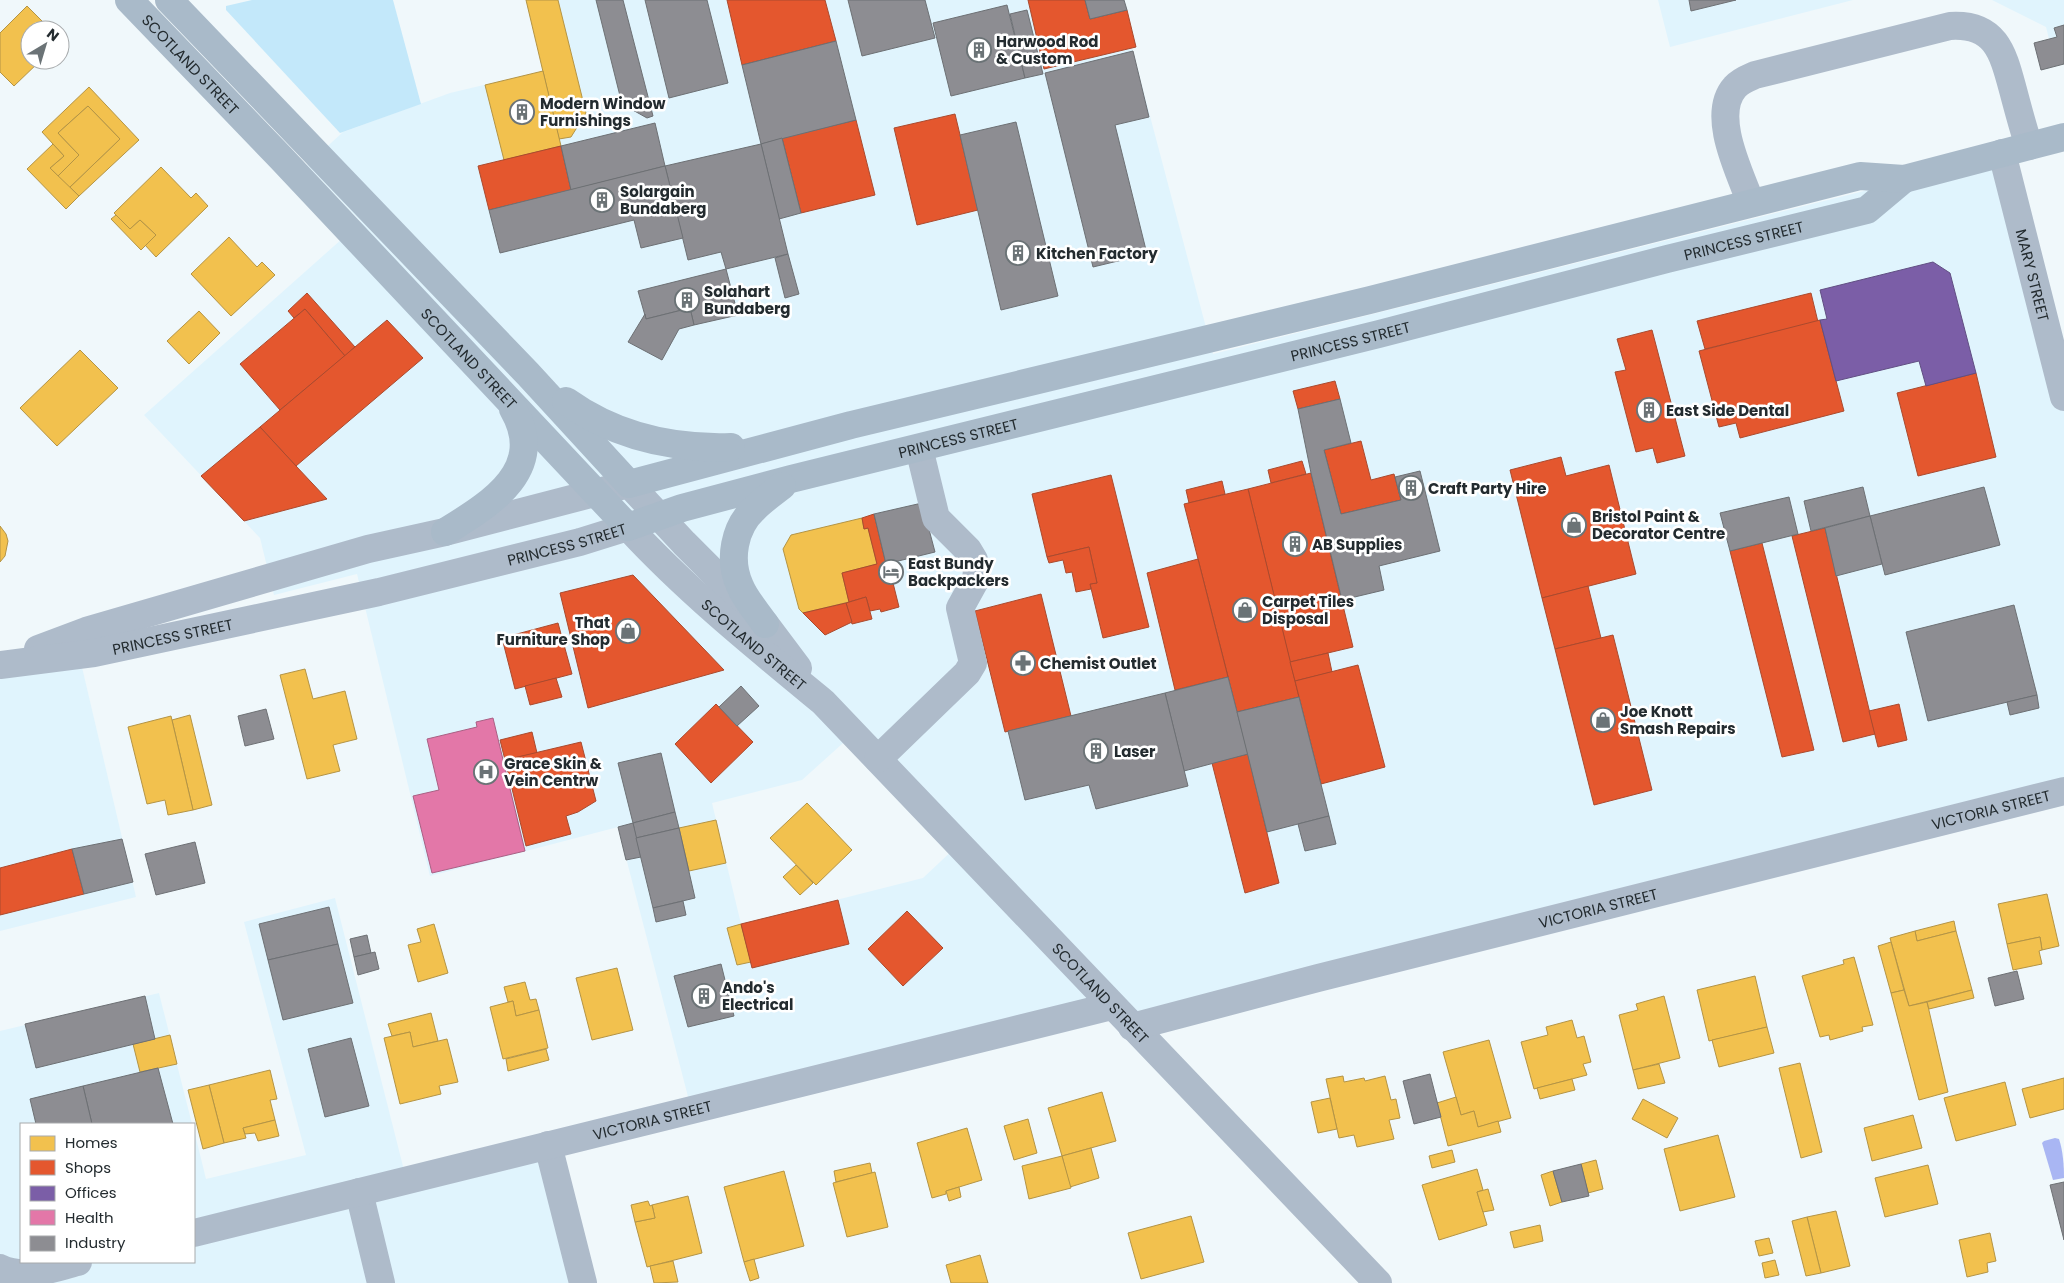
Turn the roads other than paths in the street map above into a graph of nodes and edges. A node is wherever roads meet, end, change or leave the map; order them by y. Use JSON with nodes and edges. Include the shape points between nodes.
{"nodes":[{"id":1,"x":168,"y":0,"type":"edge"},
{"id":2,"x":140,"y":4,"type":"edge"},
{"id":3,"x":2064,"y":138,"type":"edge"},
{"id":4,"x":2028,"y":146,"type":"junction"},
{"id":5,"x":2002,"y":153,"type":"junction"},
{"id":6,"x":1904,"y":179,"type":"junction"},
{"id":7,"x":1751,"y":203,"type":"junction"},
{"id":8,"x":528,"y":374,"type":"junction"},
{"id":9,"x":506,"y":397,"type":"junction"},
{"id":10,"x":2064,"y":397,"type":"edge"},
{"id":11,"x":772,"y":446,"type":"junction"},
{"id":12,"x":919,"y":448,"type":"junction"},
{"id":13,"x":791,"y":479,"type":"junction"},
{"id":14,"x":629,"y":484,"type":"junction"},
{"id":15,"x":596,"y":493,"type":"junction"},
{"id":16,"x":658,"y":516,"type":"junction"},
{"id":17,"x":628,"y":527,"type":"junction"},
{"id":18,"x":445,"y":532,"type":"junction"},
{"id":19,"x":765,"y":624,"type":"junction"},
{"id":20,"x":0,"y":664,"type":"edge"},
{"id":21,"x":823,"y":702,"type":"junction"},
{"id":22,"x":878,"y":759,"type":"junction"},
{"id":23,"x":2064,"y":791,"type":"edge"},
{"id":24,"x":1112,"y":1006,"type":"junction"},
{"id":25,"x":1132,"y":1027,"type":"junction"},
{"id":26,"x":548,"y":1145,"type":"junction"},
{"id":27,"x":359,"y":1192,"type":"junction"},
{"id":28,"x":195,"y":1233,"type":"edge"},
{"id":29,"x":74,"y":1263,"type":"edge"},
{"id":30,"x":0,"y":1268,"type":"edge"},
{"id":31,"x":381,"y":1283,"type":"edge"},
{"id":32,"x":583,"y":1283,"type":"edge"},
{"id":33,"x":1378,"y":1283,"type":"edge"}],
"edges":[{"from":1,"to":8,"type":"main road","name":"SCOTLAND STREET"},
{"from":2,"to":9,"type":"main road","name":"SCOTLAND STREET"},
{"from":3,"to":4,"type":"main road","name":"PRINCESS STREET"},
{"from":4,"to":5,"type":"main road","name":"PRINCESS STREET"},
{"from":4,"to":7,"type":"street","via":[[2004,56],[1986,34],[1964,25],[1950,26],[1755,75],[1736,86],[1725,108],[1725,122]]},
{"from":5,"to":6,"type":"main road","name":"PRINCESS STREET"},
{"from":5,"to":10,"type":"street","name":"MARY STREET"},
{"from":6,"to":7,"type":"main road","name":"PRINCESS STREET","via":[[1860,176]]},
{"from":6,"to":12,"type":"main road","name":"PRINCESS STREET","via":[[1867,210]]},
{"from":7,"to":11,"type":"main road","name":"PRINCESS STREET"},
{"from":8,"to":11,"type":"main road","via":[[572,406],[639,437],[687,446]]},
{"from":8,"to":14,"type":"main road","name":"SCOTLAND STREET"},
{"from":9,"to":15,"type":"main road","name":"SCOTLAND STREET"},
{"from":9,"to":18,"type":"main road","via":[[521,422],[524,434],[521,462],[497,498]]},
{"from":11,"to":14,"type":"main road","name":"PRINCESS STREET"},
{"from":12,"to":13,"type":"main road","name":"PRINCESS STREET"},
{"from":12,"to":22,"type":"street","via":[[936,518],[972,554],[976,565],[976,579],[960,608],[973,663],[967,674]]},
{"from":13,"to":16,"type":"main road","name":"PRINCESS STREET"},
{"from":13,"to":19,"type":"main road","via":[[754,509],[736,540],[734,571],[740,588]]},
{"from":14,"to":15,"type":"street","name":"PRINCESS STREET"},
{"from":14,"to":16,"type":"street","name":"SCOTLAND STREET"},
{"from":15,"to":17,"type":"main road","name":"SCOTLAND STREET"},
{"from":15,"to":18,"type":"street","name":"PRINCESS STREET"},
{"from":16,"to":17,"type":"main road","name":"PRINCESS STREET"},
{"from":16,"to":19,"type":"street","name":"SCOTLAND STREET"},
{"from":17,"to":20,"type":"street","name":"PRINCESS STREET","via":[[580,542],[369,594],[94,653]]},
{"from":17,"to":21,"type":"street","name":"SCOTLAND STREET","via":[[653,554],[752,643]]},
{"from":18,"to":20,"type":"street","name":"PRINCESS STREET","via":[[358,551],[86,631]]},
{"from":19,"to":21,"type":"street","name":"SCOTLAND STREET"},
{"from":21,"to":22,"type":"street","name":"SCOTLAND STREET"},
{"from":22,"to":24,"type":"street","name":"SCOTLAND STREET"},
{"from":23,"to":25,"type":"street","name":"VICTORIA STREET"},
{"from":24,"to":25,"type":"street","name":"SCOTLAND STREET"},
{"from":24,"to":26,"type":"street","name":"VICTORIA STREET"},
{"from":25,"to":33,"type":"street","name":"SCOTLAND STREET"},
{"from":26,"to":27,"type":"street","name":"VICTORIA STREET"},
{"from":26,"to":32,"type":"street"},
{"from":27,"to":28,"type":"street","name":"VICTORIA STREET"},
{"from":27,"to":31,"type":"street"},
{"from":29,"to":30,"type":"street","via":[[34,1273],[8,1272]]}]}
